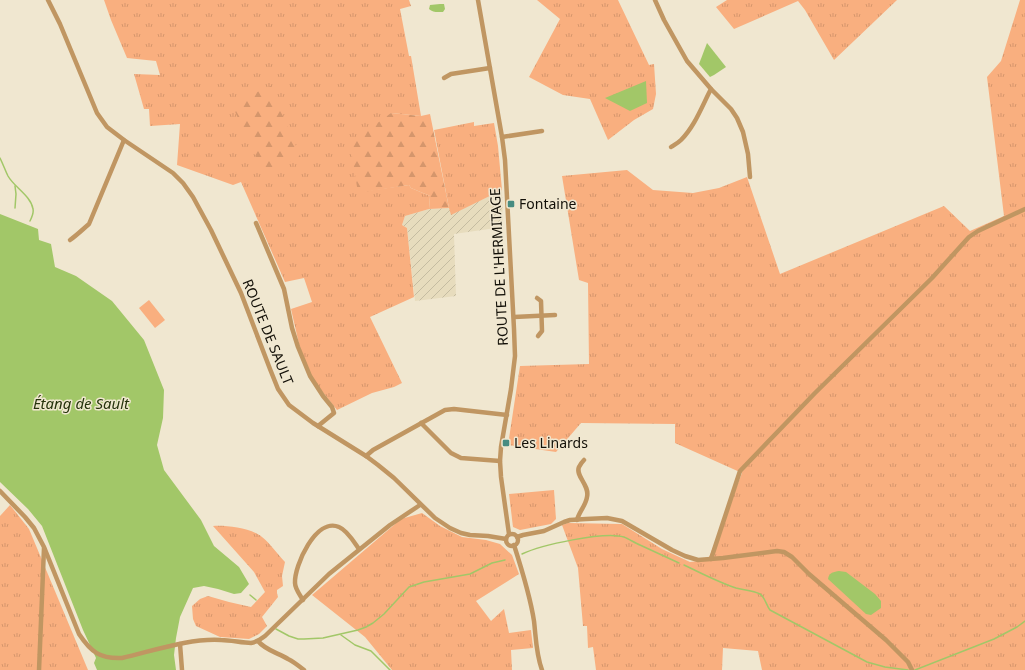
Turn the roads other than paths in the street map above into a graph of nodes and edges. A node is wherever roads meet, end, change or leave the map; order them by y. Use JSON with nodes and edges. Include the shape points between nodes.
{"nodes":[{"id":1,"x":48,"y":0,"type":"edge"},
{"id":2,"x":478,"y":0,"type":"edge"},
{"id":3,"x":655,"y":0,"type":"edge"},
{"id":4,"x":490,"y":68,"type":"junction"},
{"id":5,"x":444,"y":78,"type":"dead end"},
{"id":6,"x":711,"y":89,"type":"junction"},
{"id":7,"x":542,"y":131,"type":"dead end"},
{"id":8,"x":502,"y":138,"type":"junction"},
{"id":9,"x":124,"y":140,"type":"junction"},
{"id":10,"x":671,"y":147,"type":"dead end"},
{"id":11,"x":750,"y":177,"type":"dead end"},
{"id":12,"x":1025,"y":209,"type":"edge"},
{"id":13,"x":256,"y":223,"type":"dead end"},
{"id":14,"x":70,"y":240,"type":"dead end"},
{"id":15,"x":537,"y":298,"type":"dead end"},
{"id":16,"x":541,"y":315,"type":"junction"},
{"id":17,"x":555,"y":315,"type":"dead end"},
{"id":18,"x":514,"y":317,"type":"junction"},
{"id":19,"x":538,"y":336,"type":"dead end"},
{"id":20,"x":507,"y":415,"type":"junction"},
{"id":21,"x":421,"y":423,"type":"junction"},
{"id":22,"x":318,"y":426,"type":"junction"},
{"id":23,"x":366,"y":456,"type":"junction"},
{"id":24,"x":584,"y":460,"type":"dead end"},
{"id":25,"x":500,"y":461,"type":"junction"},
{"id":26,"x":0,"y":491,"type":"edge"},
{"id":27,"x":420,"y":505,"type":"junction"},
{"id":28,"x":577,"y":520,"type":"junction"},
{"id":29,"x":509,"y":534,"type":"junction"},
{"id":30,"x":517,"y":537,"type":"junction"},
{"id":31,"x":506,"y":539,"type":"junction"},
{"id":32,"x":514,"y":545,"type":"junction"},
{"id":33,"x":44,"y":547,"type":"junction"},
{"id":34,"x":359,"y":549,"type":"junction"},
{"id":35,"x":711,"y":559,"type":"junction"},
{"id":36,"x":303,"y":600,"type":"junction"},
{"id":37,"x":258,"y":641,"type":"junction"},
{"id":38,"x":179,"y":645,"type":"junction"},
{"id":39,"x":39,"y":670,"type":"edge"},
{"id":40,"x":182,"y":670,"type":"edge"},
{"id":41,"x":304,"y":670,"type":"edge"},
{"id":42,"x":542,"y":670,"type":"edge"},
{"id":43,"x":912,"y":670,"type":"edge"}],
"edges":[{"from":1,"to":9,"type":"street","name":"ROUTE DE SAULT","via":[[97,113],[107,127]]},
{"from":2,"to":4,"type":"street","name":"ROUTE DE L'HERMITAGE"},
{"from":3,"to":6,"type":"street","via":[[684,57]]},
{"from":4,"to":5,"type":"street","via":[[451,74]]},
{"from":4,"to":8,"type":"street","name":"ROUTE DE L'HERMITAGE"},
{"from":6,"to":10,"type":"street","via":[[695,121],[680,141]]},
{"from":6,"to":11,"type":"street","via":[[731,109],[740,124],[748,154]]},
{"from":7,"to":8,"type":"street"},
{"from":8,"to":18,"type":"street","name":"ROUTE DE L'HERMITAGE"},
{"from":9,"to":14,"type":"street","via":[[89,224]]},
{"from":9,"to":22,"type":"street","name":"ROUTE DE SAULT","via":[[173,174],[193,197],[241,293],[278,389],[289,405]]},
{"from":12,"to":35,"type":"street","via":[[969,237],[932,278],[740,471]]},
{"from":13,"to":22,"type":"street","via":[[284,289],[298,347],[310,376],[334,413]]},
{"from":15,"to":16,"type":"street","via":[[540,301]]},
{"from":16,"to":17,"type":"street"},
{"from":16,"to":18,"type":"street"},
{"from":16,"to":19,"type":"street","via":[[542,331]]},
{"from":18,"to":20,"type":"street","name":"ROUTE DE L'HERMITAGE","via":[[515,356]]},
{"from":20,"to":21,"type":"street","via":[[450,409]]},
{"from":20,"to":25,"type":"street","name":"ROUTE DE L'HERMITAGE"},
{"from":21,"to":23,"type":"street"},
{"from":21,"to":25,"type":"street","via":[[456,456]]},
{"from":22,"to":23,"type":"street","name":"ROUTE DE SAULT"},
{"from":23,"to":27,"type":"street","name":"ROUTE DE SAULT","via":[[394,478]]},
{"from":24,"to":28,"type":"street","via":[[579,466],[578,473],[588,496]]},
{"from":25,"to":29,"type":"street","name":"ROUTE DE L'HERMITAGE"},
{"from":26,"to":33,"type":"street","via":[[34,528]]},
{"from":27,"to":31,"type":"street","name":"ROUTE DE SAULT","via":[[435,518],[461,533]]},
{"from":27,"to":34,"type":"street"},
{"from":28,"to":30,"type":"street"},
{"from":28,"to":35,"type":"street","via":[[622,520],[672,550],[693,559]]},
{"from":29,"to":30,"type":"street"},
{"from":29,"to":31,"type":"street"},
{"from":30,"to":32,"type":"street","via":[[518,541]]},
{"from":31,"to":32,"type":"street","via":[[508,545]]},
{"from":32,"to":42,"type":"street","via":[[534,620]]},
{"from":33,"to":38,"type":"street","via":[[79,634],[86,645],[97,654],[122,658]]},
{"from":33,"to":39,"type":"street"},
{"from":34,"to":36,"type":"street"},
{"from":34,"to":36,"type":"street","via":[[339,527],[330,525],[321,529],[312,538],[296,570],[295,584]]},
{"from":35,"to":43,"type":"street","via":[[784,552],[886,640],[908,662]]},
{"from":36,"to":37,"type":"street"},
{"from":37,"to":38,"type":"street","via":[[252,643],[214,640]]},
{"from":37,"to":41,"type":"street"},
{"from":38,"to":40,"type":"street"}]}
